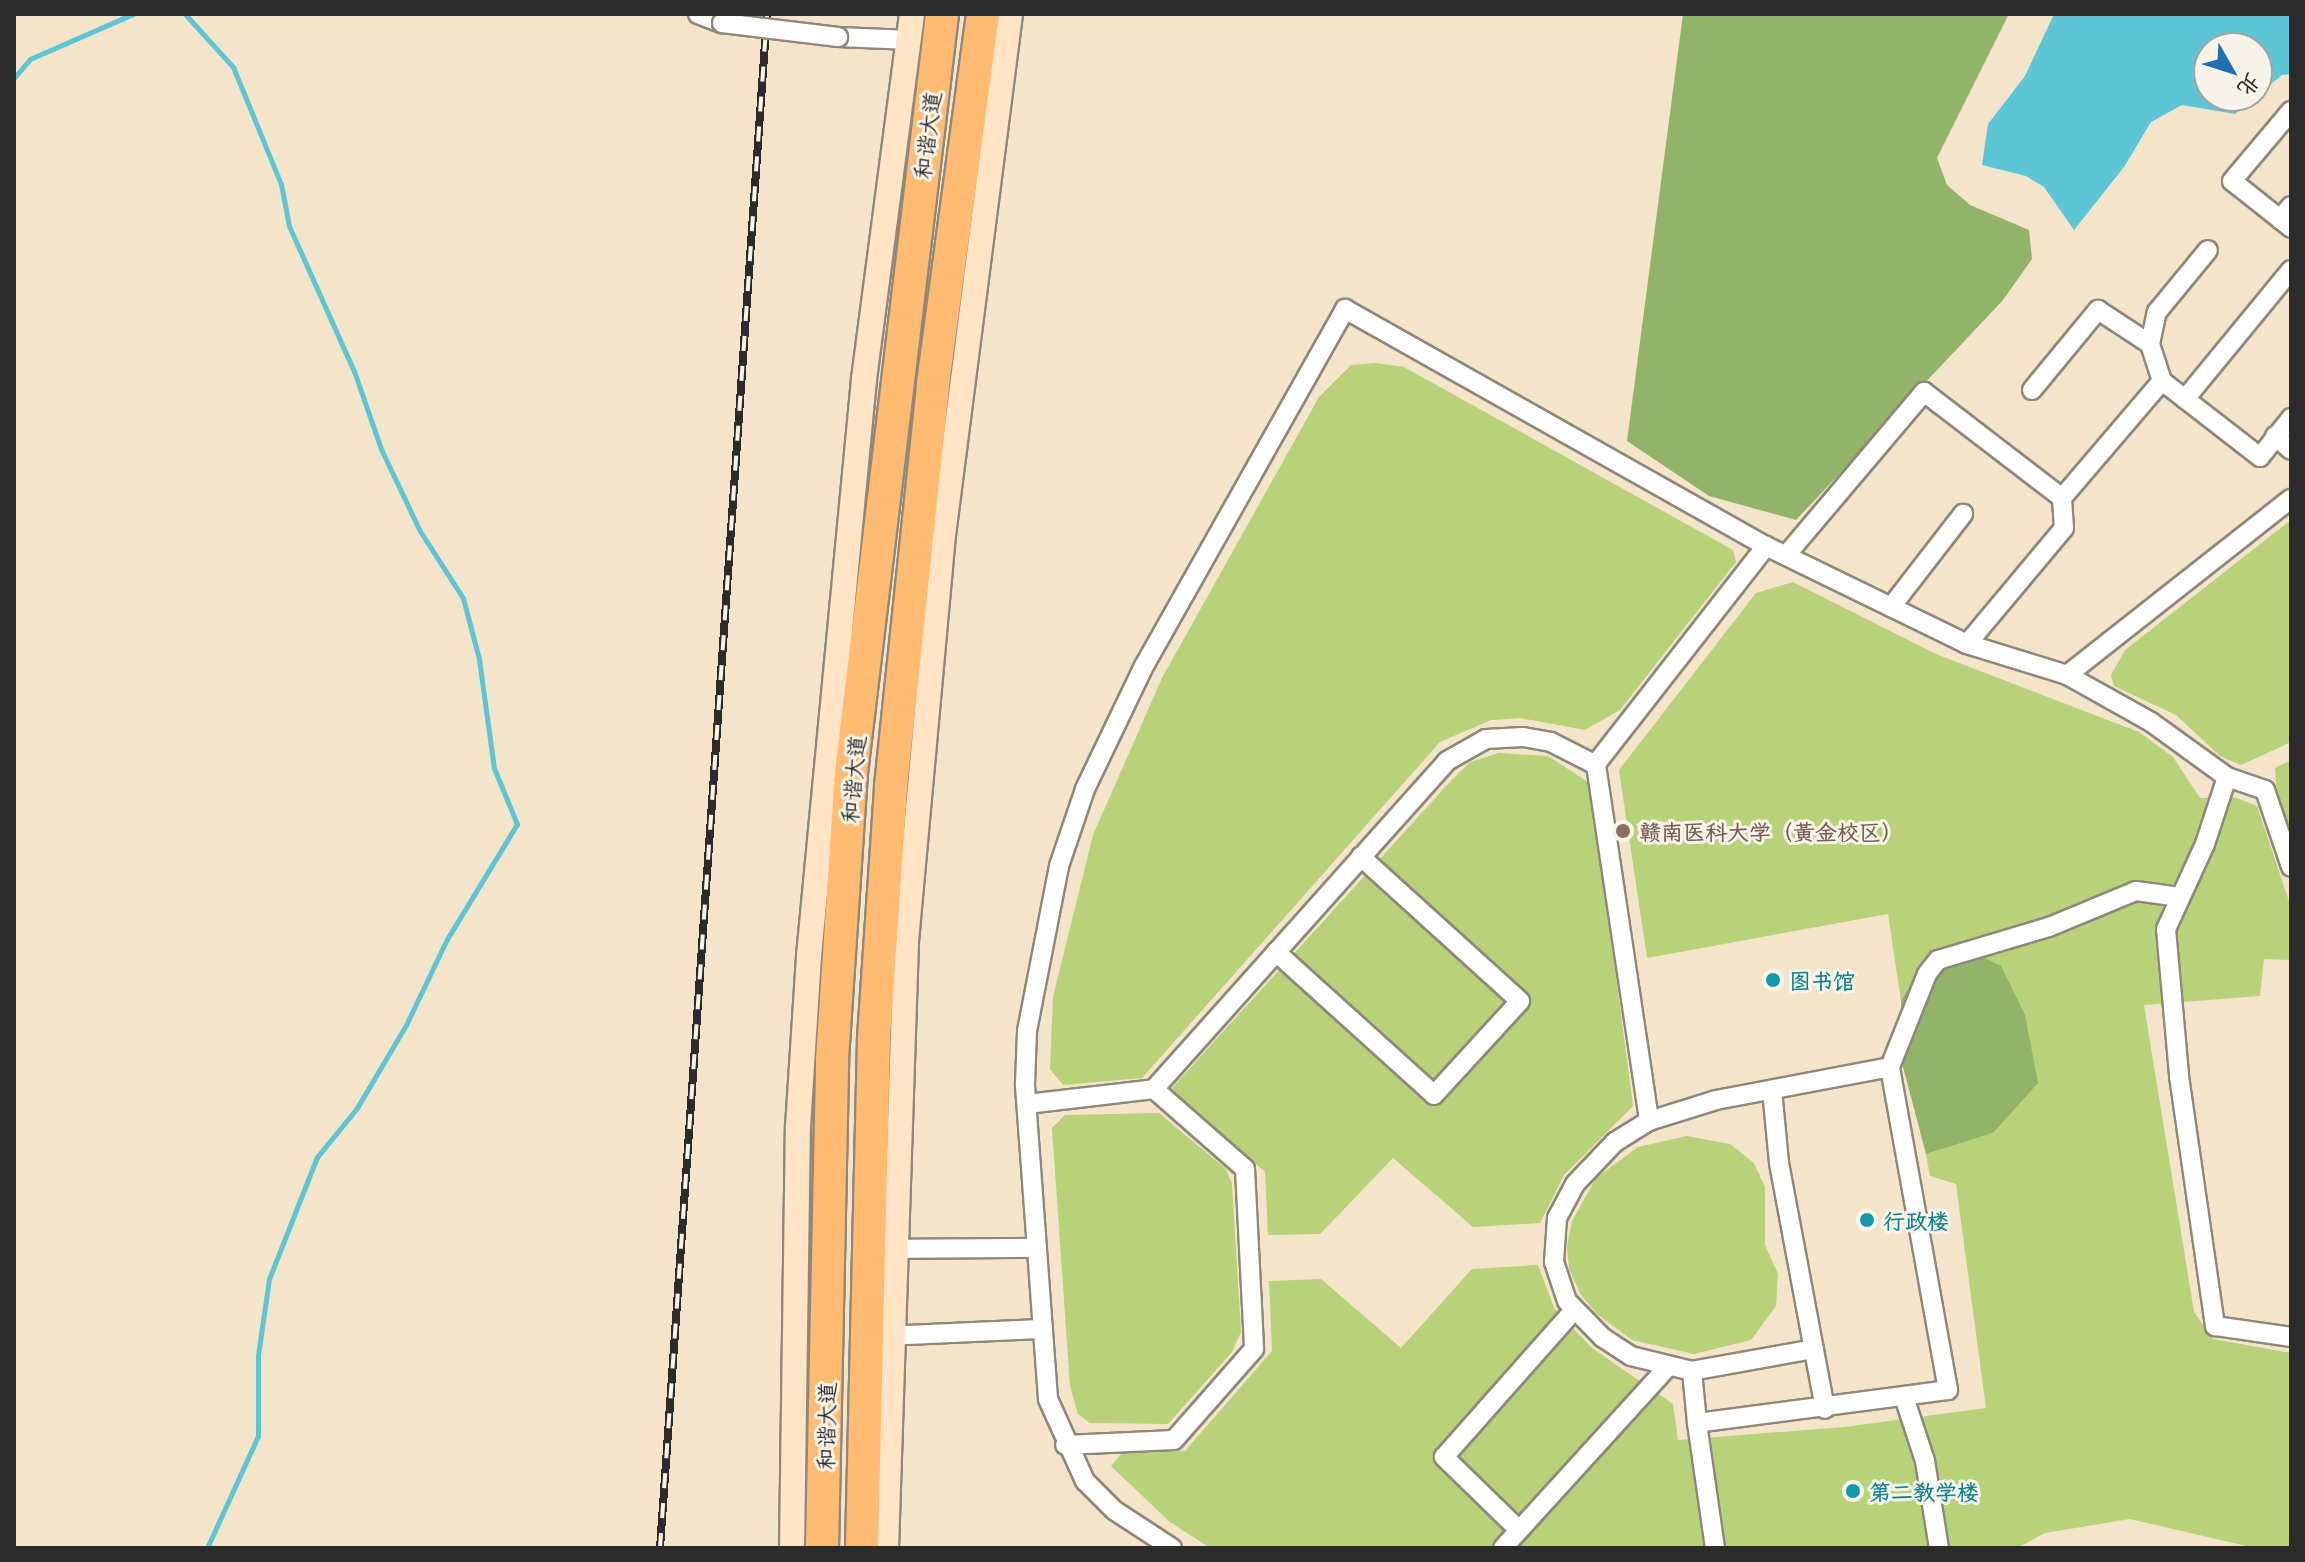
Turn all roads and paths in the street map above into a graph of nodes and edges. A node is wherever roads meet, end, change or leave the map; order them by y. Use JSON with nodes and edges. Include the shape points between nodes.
{"nodes":[{"id":1,"x":698,"y":14,"type":"edge"},
{"id":2,"x":912,"y":14,"type":"edge"},
{"id":3,"x":942,"y":14,"type":"edge"},
{"id":4,"x":1010,"y":14,"type":"edge"},
{"id":5,"x":980,"y":29,"type":"edge"},
{"id":6,"x":911,"y":40,"type":"junction"},
{"id":7,"x":2291,"y":111,"type":"edge"},
{"id":8,"x":2287,"y":218,"type":"edge"},
{"id":9,"x":2208,"y":250,"type":"dead end"},
{"id":10,"x":2291,"y":270,"type":"edge"},
{"id":11,"x":2150,"y":344,"type":"junction"},
{"id":12,"x":2162,"y":381,"type":"junction"},
{"id":13,"x":2032,"y":390,"type":"dead end"},
{"id":14,"x":2185,"y":399,"type":"junction"},
{"id":15,"x":2291,"y":418,"type":"edge"},
{"id":16,"x":2275,"y":436,"type":"junction"},
{"id":17,"x":2291,"y":450,"type":"edge"},
{"id":18,"x":2062,"y":498,"type":"junction"},
{"id":19,"x":2291,"y":499,"type":"edge"},
{"id":20,"x":1963,"y":514,"type":"dead end"},
{"id":21,"x":1766,"y":546,"type":"junction"},
{"id":22,"x":1788,"y":553,"type":"junction"},
{"id":23,"x":1891,"y":607,"type":"junction"},
{"id":24,"x":1967,"y":644,"type":"junction"},
{"id":25,"x":2067,"y":675,"type":"junction"},
{"id":26,"x":1595,"y":765,"type":"junction"},
{"id":27,"x":2227,"y":777,"type":"junction"},
{"id":28,"x":1361,"y":857,"type":"junction"},
{"id":29,"x":2291,"y":867,"type":"edge"},
{"id":30,"x":2180,"y":897,"type":"junction"},
{"id":31,"x":1276,"y":952,"type":"junction"},
{"id":32,"x":1890,"y":1067,"type":"junction"},
{"id":33,"x":1154,"y":1089,"type":"junction"},
{"id":34,"x":1772,"y":1090,"type":"junction"},
{"id":35,"x":1027,"y":1104,"type":"junction"},
{"id":36,"x":1649,"y":1121,"type":"junction"},
{"id":37,"x":1037,"y":1248,"type":"junction"},
{"id":38,"x":882,"y":1249,"type":"junction"},
{"id":39,"x":1574,"y":1310,"type":"junction"},
{"id":40,"x":1043,"y":1329,"type":"junction"},
{"id":41,"x":879,"y":1336,"type":"junction"},
{"id":42,"x":2291,"y":1337,"type":"edge"},
{"id":43,"x":1814,"y":1349,"type":"junction"},
{"id":44,"x":1667,"y":1368,"type":"junction"},
{"id":45,"x":1692,"y":1371,"type":"junction"},
{"id":46,"x":1904,"y":1397,"type":"junction"},
{"id":47,"x":1825,"y":1409,"type":"junction"},
{"id":48,"x":1697,"y":1423,"type":"junction"},
{"id":49,"x":1065,"y":1445,"type":"junction"},
{"id":50,"x":1519,"y":1530,"type":"junction"},
{"id":51,"x":792,"y":1548,"type":"edge"},
{"id":52,"x":822,"y":1548,"type":"edge"},
{"id":53,"x":862,"y":1548,"type":"edge"},
{"id":54,"x":886,"y":1548,"type":"edge"},
{"id":55,"x":1172,"y":1548,"type":"edge"},
{"id":56,"x":1503,"y":1548,"type":"edge"},
{"id":57,"x":1715,"y":1548,"type":"edge"},
{"id":58,"x":1939,"y":1548,"type":"edge"}],
"edges":[{"from":1,"to":6,"type":"street","bridge":true,"via":[[722,23]]},
{"from":2,"to":6,"type":"street"},
{"from":3,"to":52,"type":"highway","name":"和谐大道","via":[[851,773],[832,1059]]},
{"from":4,"to":38,"type":"street","via":[[922,745],[906,941],[906,1073]]},
{"from":5,"to":38,"type":"highway","name":"和谐大道","via":[[933,384],[891,786],[874,1038]]},
{"from":6,"to":51,"type":"street","via":[[864,379],[810,941],[798,1127]]},
{"from":7,"to":8,"type":"street","via":[[2232,181]]},
{"from":9,"to":11,"type":"street","via":[[2157,312]]},
{"from":10,"to":14,"type":"street"},
{"from":11,"to":12,"type":"street"},
{"from":11,"to":13,"type":"street","via":[[2098,310]]},
{"from":12,"to":14,"type":"street"},
{"from":12,"to":18,"type":"street"},
{"from":14,"to":16,"type":"street","via":[[2260,457]]},
{"from":15,"to":16,"type":"street"},
{"from":16,"to":17,"type":"street"},
{"from":18,"to":22,"type":"street","via":[[1924,392]]},
{"from":18,"to":24,"type":"street","via":[[2064,528]]},
{"from":19,"to":25,"type":"street"},
{"from":20,"to":23,"type":"street"},
{"from":21,"to":22,"type":"street"},
{"from":21,"to":26,"type":"street"},
{"from":21,"to":35,"type":"street","via":[[1345,309],[1144,666],[1085,789],[1059,866],[1039,965],[1027,1031]]},
{"from":22,"to":23,"type":"street"},
{"from":23,"to":24,"type":"street"},
{"from":24,"to":25,"type":"street"},
{"from":25,"to":27,"type":"street","via":[[2151,722]]},
{"from":26,"to":28,"type":"street","via":[[1551,742],[1486,739],[1447,761]]},
{"from":26,"to":36,"type":"street"},
{"from":27,"to":29,"type":"street","via":[[2265,790]]},
{"from":27,"to":30,"type":"street"},
{"from":28,"to":31,"type":"street"},
{"from":28,"to":31,"type":"street","via":[[1520,1001],[1434,1095]]},
{"from":30,"to":32,"type":"street","via":[[2136,891],[2049,927],[1938,960],[1921,986]]},
{"from":30,"to":42,"type":"street","via":[[2166,929],[2169,989],[2215,1326]]},
{"from":31,"to":33,"type":"street"},
{"from":32,"to":34,"type":"street"},
{"from":32,"to":46,"type":"street","via":[[1948,1390]]},
{"from":33,"to":35,"type":"street"},
{"from":33,"to":49,"type":"street","via":[[1245,1169],[1254,1349],[1174,1440]]},
{"from":34,"to":36,"type":"street"},
{"from":34,"to":43,"type":"street","via":[[1779,1163]]},
{"from":35,"to":37,"type":"street"},
{"from":36,"to":39,"type":"street","via":[[1594,1162],[1557,1218],[1554,1262]]},
{"from":37,"to":38,"type":"street"},
{"from":37,"to":40,"type":"street"},
{"from":38,"to":41,"type":"highway","name":"和谐大道"},
{"from":39,"to":44,"type":"street","via":[[1631,1356]]},
{"from":39,"to":50,"type":"street","via":[[1444,1457]]},
{"from":40,"to":41,"type":"street"},
{"from":40,"to":49,"type":"street","via":[[1048,1399]]},
{"from":41,"to":53,"type":"highway","name":"和谐大道"},
{"from":41,"to":54,"type":"street"},
{"from":43,"to":45,"type":"street"},
{"from":43,"to":47,"type":"street"},
{"from":44,"to":45,"type":"street"},
{"from":44,"to":50,"type":"street"},
{"from":45,"to":48,"type":"street"},
{"from":46,"to":47,"type":"street"},
{"from":46,"to":58,"type":"street","via":[[1925,1461]]},
{"from":47,"to":48,"type":"street"},
{"from":48,"to":57,"type":"street"},
{"from":49,"to":55,"type":"street","via":[[1085,1481],[1114,1510]]},
{"from":50,"to":56,"type":"street"}]}
